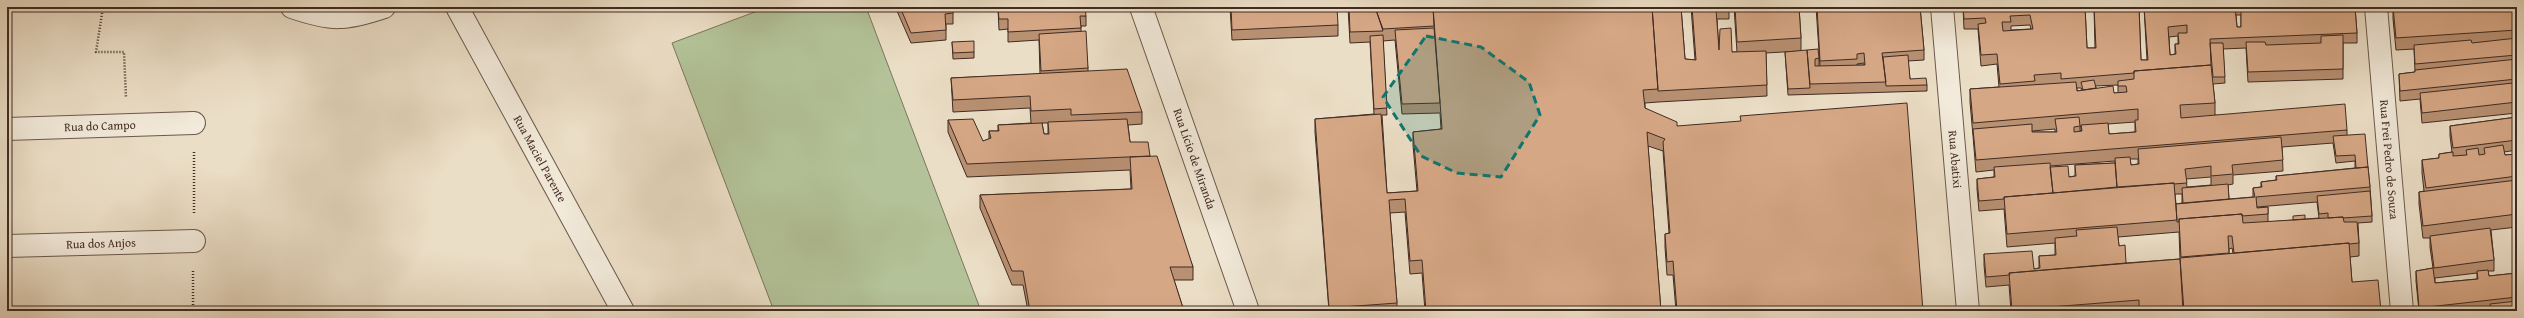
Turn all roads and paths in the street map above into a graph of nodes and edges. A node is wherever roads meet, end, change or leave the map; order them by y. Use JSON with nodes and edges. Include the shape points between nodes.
{"nodes":[{"id":1,"x":103,"y":7,"type":"edge"},
{"id":2,"x":292,"y":7,"type":"edge"},
{"id":3,"x":384,"y":7,"type":"edge"},
{"id":4,"x":457,"y":7,"type":"edge"},
{"id":5,"x":1141,"y":7,"type":"edge"},
{"id":6,"x":1942,"y":7,"type":"edge"},
{"id":7,"x":2376,"y":7,"type":"edge"},
{"id":8,"x":194,"y":123,"type":"dead end"},
{"id":9,"x":127,"y":125,"type":"junction"},
{"id":10,"x":7,"y":129,"type":"edge"},
{"id":11,"x":194,"y":241,"type":"dead end"},
{"id":12,"x":7,"y":246,"type":"edge"},
{"id":13,"x":623,"y":311,"type":"edge"},
{"id":14,"x":1248,"y":311,"type":"edge"},
{"id":15,"x":1968,"y":311,"type":"edge"},
{"id":16,"x":2402,"y":311,"type":"edge"}],
"edges":[{"from":1,"to":9,"type":"path","via":[[96,52],[124,52]]},
{"from":2,"to":3,"type":"street","via":[[332,18]]},
{"from":4,"to":13,"type":"street","name":"Rua Maciel Parente"},
{"from":5,"to":14,"type":"street","name":"Rua Lício de Miranda"},
{"from":6,"to":15,"type":"street","name":"Rua Abatixi"},
{"from":7,"to":16,"type":"street","name":"Rua Frei Pedro de Souza"},
{"from":8,"to":9,"type":"street","name":"Rua do Campo"},
{"from":9,"to":10,"type":"street","name":"Rua do Campo"},
{"from":11,"to":12,"type":"street","name":"Rua dos Anjos"}]}
